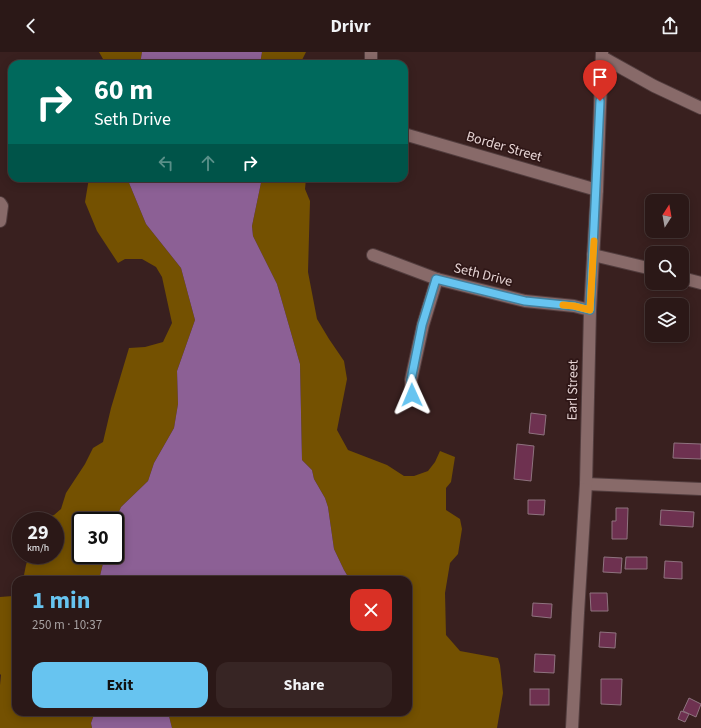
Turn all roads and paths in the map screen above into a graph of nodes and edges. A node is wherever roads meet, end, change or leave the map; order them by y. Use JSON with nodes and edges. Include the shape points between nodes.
{"nodes":[{"id":1,"x":602,"y":54,"type":"edge"},
{"id":2,"x":701,"y":108,"type":"edge"},
{"id":3,"x":408,"y":135,"type":"edge"},
{"id":4,"x":597,"y":190,"type":"junction"},
{"id":5,"x":0,"y":203,"type":"edge"},
{"id":6,"x":0,"y":221,"type":"edge"},
{"id":7,"x":373,"y":255,"type":"dead end"},
{"id":8,"x":593,"y":255,"type":"junction"},
{"id":9,"x":645,"y":267,"type":"edge"},
{"id":10,"x":436,"y":279,"type":"junction"},
{"id":11,"x":689,"y":280,"type":"edge"},
{"id":12,"x":701,"y":283,"type":"edge"},
{"id":13,"x":590,"y":310,"type":"junction"},
{"id":14,"x":416,"y":400,"type":"dead end"},
{"id":15,"x":586,"y":484,"type":"junction"},
{"id":16,"x":701,"y":489,"type":"edge"},
{"id":17,"x":572,"y":728,"type":"edge"}],
"edges":[{"from":1,"to":2,"type":"street","via":[[654,86]]},
{"from":1,"to":4,"type":"street","name":"Earl Street"},
{"from":3,"to":4,"type":"street","name":"Border Street"},
{"from":4,"to":8,"type":"street","name":"Earl Street"},
{"from":5,"to":6,"type":"street"},
{"from":7,"to":10,"type":"street","name":"Seth Drive"},
{"from":8,"to":9,"type":"street"},
{"from":8,"to":13,"type":"street","name":"Earl Street"},
{"from":10,"to":13,"type":"street","name":"Seth Drive","via":[[525,301]]},
{"from":10,"to":14,"type":"street","via":[[422,325],[411,380],[412,395]]},
{"from":11,"to":12,"type":"street"},
{"from":13,"to":15,"type":"street","name":"Earl Street"},
{"from":15,"to":16,"type":"street"},
{"from":15,"to":17,"type":"street","name":"Earl Street"}]}
